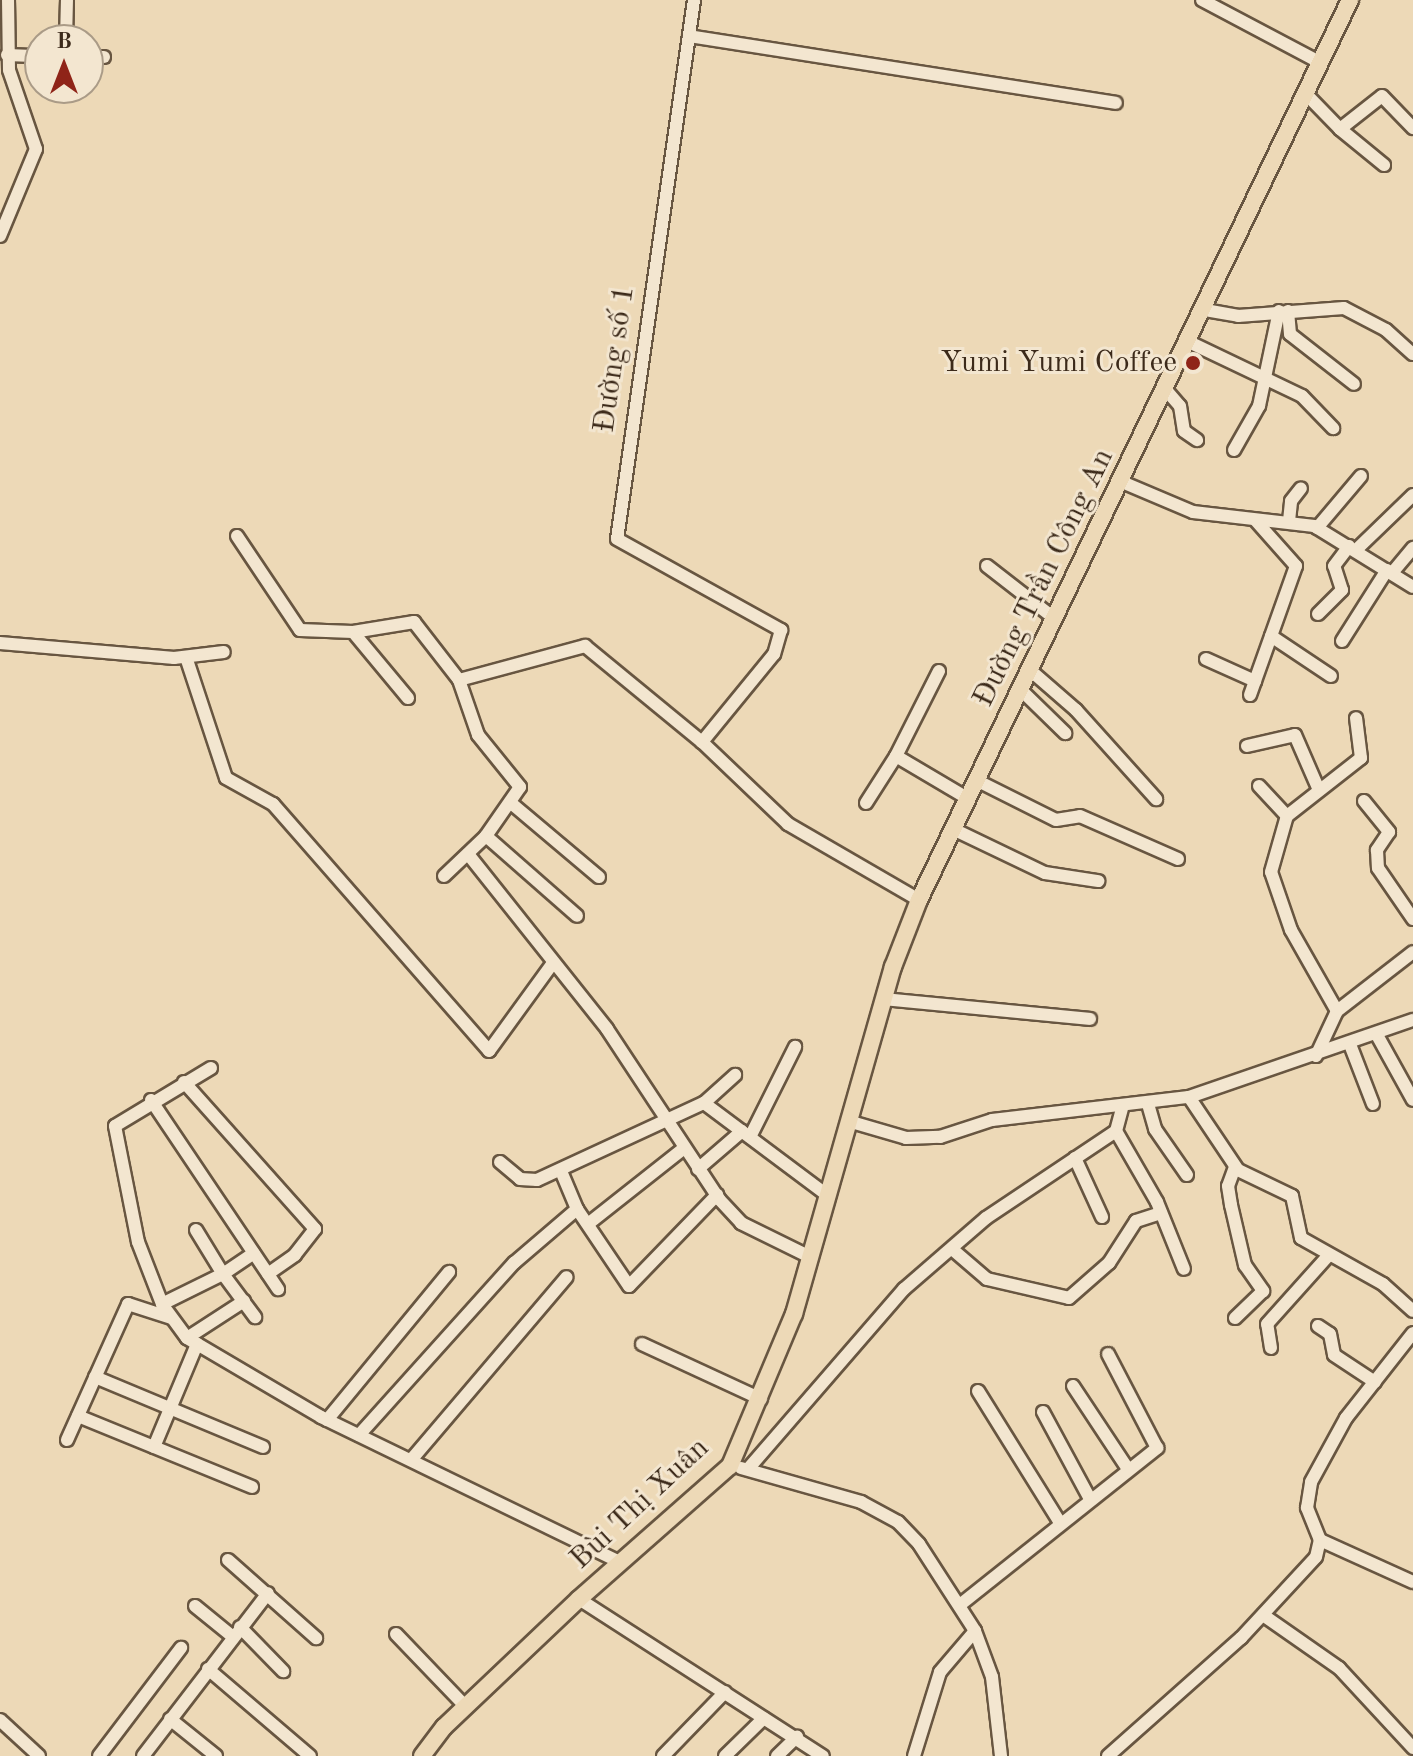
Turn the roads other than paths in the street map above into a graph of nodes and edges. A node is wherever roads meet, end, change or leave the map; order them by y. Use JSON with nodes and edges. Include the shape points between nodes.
{"nodes":[{"id":1,"x":8,"y":0,"type":"edge"},
{"id":2,"x":67,"y":0,"type":"edge"},
{"id":3,"x":694,"y":0,"type":"edge"},
{"id":4,"x":1202,"y":0,"type":"edge"},
{"id":5,"x":1350,"y":0,"type":"edge"},
{"id":6,"x":66,"y":24,"type":"edge"},
{"id":7,"x":689,"y":36,"type":"junction"},
{"id":8,"x":7,"y":55,"type":"junction"},
{"id":9,"x":24,"y":56,"type":"edge"},
{"id":10,"x":1321,"y":63,"type":"junction"},
{"id":11,"x":1306,"y":94,"type":"junction"},
{"id":12,"x":1116,"y":103,"type":"dead end"},
{"id":13,"x":1413,"y":107,"type":"edge"},
{"id":14,"x":1401,"y":116,"type":"junction"},
{"id":15,"x":1413,"y":128,"type":"edge"},
{"id":16,"x":1340,"y":129,"type":"junction"},
{"id":17,"x":1384,"y":165,"type":"dead end"},
{"id":18,"x":0,"y":236,"type":"edge"},
{"id":19,"x":1205,"y":310,"type":"junction"},
{"id":20,"x":1283,"y":311,"type":"junction"},
{"id":21,"x":1189,"y":342,"type":"junction"},
{"id":22,"x":1413,"y":354,"type":"edge"},
{"id":23,"x":1262,"y":376,"type":"junction"},
{"id":24,"x":1354,"y":384,"type":"dead end"},
{"id":25,"x":1166,"y":390,"type":"junction"},
{"id":26,"x":1333,"y":428,"type":"dead end"},
{"id":27,"x":1197,"y":440,"type":"dead end"},
{"id":28,"x":1234,"y":450,"type":"dead end"},
{"id":29,"x":1361,"y":476,"type":"dead end"},
{"id":30,"x":1122,"y":482,"type":"junction"},
{"id":31,"x":1301,"y":488,"type":"dead end"},
{"id":32,"x":1413,"y":495,"type":"edge"},
{"id":33,"x":1256,"y":521,"type":"junction"},
{"id":34,"x":1289,"y":521,"type":"junction"},
{"id":35,"x":1317,"y":528,"type":"junction"},
{"id":36,"x":237,"y":536,"type":"dead end"},
{"id":37,"x":1352,"y":548,"type":"junction"},
{"id":38,"x":1413,"y":548,"type":"edge"},
{"id":39,"x":987,"y":566,"type":"dead end"},
{"id":40,"x":1389,"y":571,"type":"junction"},
{"id":41,"x":1413,"y":587,"type":"edge"},
{"id":42,"x":1318,"y":614,"type":"dead end"},
{"id":43,"x":1055,"y":619,"type":"junction"},
{"id":44,"x":353,"y":632,"type":"junction"},
{"id":45,"x":1271,"y":636,"type":"junction"},
{"id":46,"x":1342,"y":641,"type":"dead end"},
{"id":47,"x":0,"y":643,"type":"edge"},
{"id":48,"x":224,"y":652,"type":"dead end"},
{"id":49,"x":186,"y":657,"type":"junction"},
{"id":50,"x":1206,"y":659,"type":"dead end"},
{"id":51,"x":1030,"y":670,"type":"junction"},
{"id":52,"x":939,"y":671,"type":"dead end"},
{"id":53,"x":1331,"y":676,"type":"dead end"},
{"id":54,"x":459,"y":680,"type":"junction"},
{"id":55,"x":1255,"y":681,"type":"junction"},
{"id":56,"x":1021,"y":690,"type":"junction"},
{"id":57,"x":1250,"y":695,"type":"dead end"},
{"id":58,"x":408,"y":698,"type":"dead end"},
{"id":59,"x":1356,"y":718,"type":"dead end"},
{"id":60,"x":1065,"y":733,"type":"dead end"},
{"id":61,"x":706,"y":738,"type":"junction"},
{"id":62,"x":1247,"y":746,"type":"dead end"},
{"id":63,"x":896,"y":756,"type":"junction"},
{"id":64,"x":976,"y":780,"type":"junction"},
{"id":65,"x":1259,"y":786,"type":"dead end"},
{"id":66,"x":1318,"y":788,"type":"junction"},
{"id":67,"x":967,"y":798,"type":"junction"},
{"id":68,"x":1156,"y":799,"type":"dead end"},
{"id":69,"x":1364,"y":801,"type":"dead end"},
{"id":70,"x":511,"y":803,"type":"junction"},
{"id":71,"x":866,"y":803,"type":"dead end"},
{"id":72,"x":1287,"y":816,"type":"junction"},
{"id":73,"x":953,"y":829,"type":"junction"},
{"id":74,"x":486,"y":836,"type":"junction"},
{"id":75,"x":468,"y":854,"type":"junction"},
{"id":76,"x":1178,"y":859,"type":"dead end"},
{"id":77,"x":444,"y":876,"type":"dead end"},
{"id":78,"x":599,"y":877,"type":"dead end"},
{"id":79,"x":1098,"y":881,"type":"dead end"},
{"id":80,"x":919,"y":900,"type":"junction"},
{"id":81,"x":577,"y":916,"type":"dead end"},
{"id":82,"x":1413,"y":919,"type":"edge"},
{"id":83,"x":1413,"y":952,"type":"edge"},
{"id":84,"x":553,"y":963,"type":"junction"},
{"id":85,"x":884,"y":999,"type":"junction"},
{"id":86,"x":1337,"y":1011,"type":"junction"},
{"id":87,"x":1090,"y":1019,"type":"dead end"},
{"id":88,"x":1413,"y":1020,"type":"edge"},
{"id":89,"x":1377,"y":1035,"type":"junction"},
{"id":90,"x":795,"y":1047,"type":"dead end"},
{"id":91,"x":1351,"y":1047,"type":"junction"},
{"id":92,"x":1316,"y":1056,"type":"junction"},
{"id":93,"x":211,"y":1068,"type":"dead end"},
{"id":94,"x":735,"y":1075,"type":"dead end"},
{"id":95,"x":184,"y":1082,"type":"junction"},
{"id":96,"x":1189,"y":1097,"type":"junction"},
{"id":97,"x":151,"y":1100,"type":"junction"},
{"id":98,"x":1413,"y":1100,"type":"edge"},
{"id":99,"x":704,"y":1103,"type":"junction"},
{"id":100,"x":1148,"y":1104,"type":"junction"},
{"id":101,"x":1373,"y":1104,"type":"dead end"},
{"id":102,"x":1122,"y":1109,"type":"junction"},
{"id":103,"x":848,"y":1121,"type":"junction"},
{"id":104,"x":671,"y":1123,"type":"junction"},
{"id":105,"x":1116,"y":1131,"type":"junction"},
{"id":106,"x":746,"y":1134,"type":"junction"},
{"id":107,"x":683,"y":1149,"type":"junction"},
{"id":108,"x":1075,"y":1158,"type":"junction"},
{"id":109,"x":500,"y":1162,"type":"dead end"},
{"id":110,"x":1235,"y":1167,"type":"junction"},
{"id":111,"x":698,"y":1169,"type":"junction"},
{"id":112,"x":561,"y":1171,"type":"junction"},
{"id":113,"x":1187,"y":1175,"type":"dead end"},
{"id":114,"x":717,"y":1195,"type":"junction"},
{"id":115,"x":827,"y":1195,"type":"junction"},
{"id":116,"x":577,"y":1209,"type":"junction"},
{"id":117,"x":1161,"y":1213,"type":"junction"},
{"id":118,"x":1102,"y":1217,"type":"dead end"},
{"id":119,"x":588,"y":1224,"type":"junction"},
{"id":120,"x":196,"y":1230,"type":"dead end"},
{"id":121,"x":952,"y":1249,"type":"junction"},
{"id":122,"x":254,"y":1253,"type":"junction"},
{"id":123,"x":1329,"y":1255,"type":"junction"},
{"id":124,"x":810,"y":1257,"type":"junction"},
{"id":125,"x":1184,"y":1269,"type":"dead end"},
{"id":126,"x":449,"y":1272,"type":"dead end"},
{"id":127,"x":223,"y":1274,"type":"junction"},
{"id":128,"x":268,"y":1274,"type":"junction"},
{"id":129,"x":567,"y":1277,"type":"dead end"},
{"id":130,"x":278,"y":1289,"type":"dead end"},
{"id":131,"x":244,"y":1301,"type":"junction"},
{"id":132,"x":162,"y":1304,"type":"junction"},
{"id":133,"x":1413,"y":1311,"type":"edge"},
{"id":134,"x":255,"y":1317,"type":"dead end"},
{"id":135,"x":171,"y":1318,"type":"junction"},
{"id":136,"x":1235,"y":1318,"type":"dead end"},
{"id":137,"x":1318,"y":1326,"type":"dead end"},
{"id":138,"x":1412,"y":1336,"type":"edge"},
{"id":139,"x":192,"y":1341,"type":"junction"},
{"id":140,"x":642,"y":1344,"type":"dead end"},
{"id":141,"x":1271,"y":1348,"type":"dead end"},
{"id":142,"x":1108,"y":1354,"type":"dead end"},
{"id":143,"x":95,"y":1377,"type":"junction"},
{"id":144,"x":1375,"y":1382,"type":"junction"},
{"id":145,"x":1073,"y":1386,"type":"dead end"},
{"id":146,"x":978,"y":1391,"type":"dead end"},
{"id":147,"x":761,"y":1399,"type":"junction"},
{"id":148,"x":170,"y":1408,"type":"junction"},
{"id":149,"x":1043,"y":1412,"type":"dead end"},
{"id":150,"x":78,"y":1416,"type":"junction"},
{"id":151,"x":327,"y":1420,"type":"junction"},
{"id":152,"x":359,"y":1435,"type":"junction"},
{"id":153,"x":67,"y":1440,"type":"dead end"},
{"id":154,"x":154,"y":1447,"type":"junction"},
{"id":155,"x":263,"y":1447,"type":"dead end"},
{"id":156,"x":411,"y":1460,"type":"junction"},
{"id":157,"x":730,"y":1466,"type":"junction"},
{"id":158,"x":748,"y":1469,"type":"junction"},
{"id":159,"x":1128,"y":1469,"type":"junction"},
{"id":160,"x":252,"y":1487,"type":"dead end"},
{"id":161,"x":1089,"y":1497,"type":"junction"},
{"id":162,"x":1059,"y":1521,"type":"junction"},
{"id":163,"x":1320,"y":1540,"type":"junction"},
{"id":164,"x":228,"y":1560,"type":"dead end"},
{"id":165,"x":1360,"y":1560,"type":"junction"},
{"id":166,"x":620,"y":1562,"type":"junction"},
{"id":167,"x":1375,"y":1578,"type":"dead end"},
{"id":168,"x":1413,"y":1582,"type":"edge"},
{"id":169,"x":268,"y":1593,"type":"junction"},
{"id":170,"x":579,"y":1599,"type":"junction"},
{"id":171,"x":961,"y":1604,"type":"junction"},
{"id":172,"x":195,"y":1606,"type":"dead end"},
{"id":173,"x":1263,"y":1615,"type":"junction"},
{"id":174,"x":975,"y":1631,"type":"junction"},
{"id":175,"x":236,"y":1632,"type":"junction"},
{"id":176,"x":396,"y":1634,"type":"dead end"},
{"id":177,"x":316,"y":1638,"type":"dead end"},
{"id":178,"x":181,"y":1648,"type":"dead end"},
{"id":179,"x":208,"y":1669,"type":"junction"},
{"id":180,"x":283,"y":1671,"type":"dead end"},
{"id":181,"x":725,"y":1692,"type":"junction"},
{"id":182,"x":466,"y":1707,"type":"junction"},
{"id":183,"x":764,"y":1718,"type":"junction"},
{"id":184,"x":170,"y":1719,"type":"junction"},
{"id":185,"x":0,"y":1720,"type":"edge"},
{"id":186,"x":797,"y":1737,"type":"junction"},
{"id":187,"x":1413,"y":1748,"type":"edge"},
{"id":188,"x":39,"y":1756,"type":"edge"},
{"id":189,"x":99,"y":1756,"type":"edge"},
{"id":190,"x":143,"y":1756,"type":"edge"},
{"id":191,"x":216,"y":1756,"type":"edge"},
{"id":192,"x":310,"y":1756,"type":"edge"},
{"id":193,"x":422,"y":1756,"type":"edge"},
{"id":194,"x":663,"y":1756,"type":"edge"},
{"id":195,"x":725,"y":1756,"type":"edge"},
{"id":196,"x":777,"y":1756,"type":"edge"},
{"id":197,"x":823,"y":1756,"type":"edge"},
{"id":198,"x":914,"y":1756,"type":"edge"},
{"id":199,"x":1001,"y":1756,"type":"edge"},
{"id":200,"x":1108,"y":1756,"type":"edge"}],
"edges":[{"from":1,"to":8,"type":"street"},
{"from":2,"to":6,"type":"street"},
{"from":3,"to":7,"type":"street","name":"Đường số 1"},
{"from":4,"to":10,"type":"street"},
{"from":5,"to":10,"type":"main road","name":"Đường Trần Công An"},
{"from":7,"to":12,"type":"street"},
{"from":7,"to":61,"type":"street","name":"Đường số 1","via":[[617,539],[781,630],[774,654]]},
{"from":8,"to":9,"type":"street"},
{"from":8,"to":18,"type":"street","via":[[36,149]]},
{"from":10,"to":11,"type":"main road","name":"Đường Trần Công An"},
{"from":11,"to":16,"type":"street"},
{"from":11,"to":19,"type":"main road","name":"Đường Trần Công An"},
{"from":13,"to":14,"type":"street"},
{"from":14,"to":15,"type":"street"},
{"from":14,"to":16,"type":"street","via":[[1382,96]]},
{"from":16,"to":17,"type":"street"},
{"from":19,"to":20,"type":"street","via":[[1238,316]]},
{"from":19,"to":21,"type":"main road","name":"Đường Trần Công An"},
{"from":20,"to":22,"type":"street","via":[[1344,308],[1386,330]]},
{"from":20,"to":23,"type":"street"},
{"from":20,"to":24,"type":"street","via":[[1290,334]]},
{"from":21,"to":23,"type":"street"},
{"from":21,"to":25,"type":"main road","name":"Đường Trần Công An"},
{"from":23,"to":26,"type":"street","via":[[1302,396]]},
{"from":23,"to":28,"type":"street","via":[[1259,406]]},
{"from":25,"to":27,"type":"street","via":[[1180,406],[1184,431]]},
{"from":25,"to":30,"type":"main road","name":"Đường Trần Công An"},
{"from":29,"to":35,"type":"street"},
{"from":30,"to":33,"type":"street","via":[[1193,512]]},
{"from":30,"to":43,"type":"main road","name":"Đường Trần Công An"},
{"from":31,"to":34,"type":"street","via":[[1291,501]]},
{"from":32,"to":37,"type":"street"},
{"from":33,"to":34,"type":"street"},
{"from":33,"to":45,"type":"street","via":[[1296,566]]},
{"from":34,"to":35,"type":"street"},
{"from":35,"to":37,"type":"street"},
{"from":36,"to":44,"type":"street","via":[[300,630]]},
{"from":37,"to":40,"type":"street"},
{"from":37,"to":42,"type":"street","via":[[1334,566],[1342,590]]},
{"from":38,"to":40,"type":"street"},
{"from":39,"to":43,"type":"street"},
{"from":40,"to":41,"type":"street"},
{"from":40,"to":46,"type":"street"},
{"from":43,"to":51,"type":"main road","name":"Đường Trần Công An"},
{"from":44,"to":54,"type":"street","via":[[414,622]]},
{"from":44,"to":58,"type":"street"},
{"from":45,"to":53,"type":"street"},
{"from":45,"to":55,"type":"street"},
{"from":47,"to":49,"type":"street"},
{"from":48,"to":49,"type":"street"},
{"from":49,"to":84,"type":"street","via":[[226,778],[273,804],[489,1051]]},
{"from":50,"to":55,"type":"street"},
{"from":51,"to":56,"type":"main road","name":"Đường Trần Công An"},
{"from":51,"to":68,"type":"street","via":[[1076,710]]},
{"from":52,"to":63,"type":"street"},
{"from":54,"to":61,"type":"street","via":[[585,646]]},
{"from":54,"to":70,"type":"street","via":[[482,742],[520,783]]},
{"from":55,"to":57,"type":"street"},
{"from":56,"to":60,"type":"street"},
{"from":56,"to":64,"type":"main road","name":"Đường Trần Công An"},
{"from":59,"to":66,"type":"street","via":[[1361,758]]},
{"from":61,"to":80,"type":"street","via":[[788,824]]},
{"from":62,"to":66,"type":"street","via":[[1290,734],[1300,738]]},
{"from":63,"to":67,"type":"street"},
{"from":63,"to":71,"type":"street"},
{"from":64,"to":67,"type":"main road","name":"Đường Trần Công An"},
{"from":64,"to":76,"type":"street","via":[[1056,820],[1080,816]]},
{"from":65,"to":72,"type":"street"},
{"from":66,"to":72,"type":"street"},
{"from":67,"to":73,"type":"main road","name":"Đường Trần Công An"},
{"from":69,"to":82,"type":"street","via":[[1389,832],[1377,850],[1378,868]]},
{"from":70,"to":74,"type":"street"},
{"from":70,"to":78,"type":"street"},
{"from":72,"to":86,"type":"street","via":[[1271,878],[1291,930]]},
{"from":73,"to":79,"type":"street","via":[[1045,873]]},
{"from":73,"to":80,"type":"main road","name":"Đường Trần Công An"},
{"from":74,"to":75,"type":"street"},
{"from":74,"to":81,"type":"street"},
{"from":75,"to":77,"type":"street"},
{"from":75,"to":84,"type":"street"},
{"from":80,"to":85,"type":"main road","name":"Đường Trần Công An"},
{"from":83,"to":86,"type":"street"},
{"from":84,"to":104,"type":"street"},
{"from":85,"to":87,"type":"street"},
{"from":85,"to":103,"type":"main road","name":"Đường Trần Công An"},
{"from":86,"to":92,"type":"street"},
{"from":88,"to":89,"type":"street"},
{"from":89,"to":91,"type":"street"},
{"from":89,"to":98,"type":"street"},
{"from":90,"to":106,"type":"street"},
{"from":91,"to":92,"type":"street"},
{"from":91,"to":101,"type":"street"},
{"from":92,"to":96,"type":"street"},
{"from":93,"to":95,"type":"street"},
{"from":94,"to":99,"type":"street"},
{"from":95,"to":97,"type":"street"},
{"from":95,"to":128,"type":"street","via":[[315,1229],[295,1255]]},
{"from":96,"to":100,"type":"street"},
{"from":96,"to":110,"type":"street"},
{"from":97,"to":122,"type":"street"},
{"from":97,"to":132,"type":"street","via":[[115,1126],[138,1242]]},
{"from":99,"to":104,"type":"street"},
{"from":99,"to":106,"type":"street"},
{"from":100,"to":102,"type":"street"},
{"from":100,"to":113,"type":"street","via":[[1155,1129]]},
{"from":102,"to":103,"type":"street","via":[[1028,1114],[922,1138]]},
{"from":102,"to":105,"type":"street"},
{"from":103,"to":115,"type":"main road","name":"Đường Trần Công An"},
{"from":104,"to":107,"type":"street"},
{"from":104,"to":112,"type":"street"},
{"from":105,"to":108,"type":"street"},
{"from":105,"to":117,"type":"street"},
{"from":106,"to":111,"type":"street"},
{"from":106,"to":115,"type":"street"},
{"from":107,"to":111,"type":"street"},
{"from":107,"to":119,"type":"street"},
{"from":108,"to":118,"type":"street"},
{"from":108,"to":121,"type":"street"},
{"from":109,"to":112,"type":"street","via":[[526,1181]]},
{"from":110,"to":123,"type":"street","via":[[1257,1183],[1287,1191],[1298,1234]]},
{"from":110,"to":136,"type":"street","via":[[1228,1186],[1231,1205],[1245,1265],[1263,1291]]},
{"from":111,"to":114,"type":"street"},
{"from":112,"to":116,"type":"street"},
{"from":114,"to":119,"type":"street","via":[[631,1286]]},
{"from":114,"to":124,"type":"street","via":[[741,1223]]},
{"from":115,"to":124,"type":"main road","name":"Bùi Thị Xuân"},
{"from":116,"to":119,"type":"street"},
{"from":116,"to":152,"type":"street","via":[[514,1263]]},
{"from":117,"to":121,"type":"street","via":[[1136,1221],[1109,1263],[1069,1298],[987,1279]]},
{"from":117,"to":125,"type":"street"},
{"from":120,"to":127,"type":"street"},
{"from":121,"to":158,"type":"street","via":[[904,1289]]},
{"from":122,"to":127,"type":"street"},
{"from":122,"to":128,"type":"street"},
{"from":123,"to":133,"type":"street","via":[[1383,1284]]},
{"from":123,"to":141,"type":"street","via":[[1267,1324]]},
{"from":124,"to":147,"type":"main road","name":"Bùi Thị Xuân"},
{"from":126,"to":151,"type":"street"},
{"from":127,"to":131,"type":"street"},
{"from":127,"to":132,"type":"street"},
{"from":128,"to":130,"type":"street"},
{"from":129,"to":156,"type":"street"},
{"from":131,"to":134,"type":"street"},
{"from":131,"to":139,"type":"street"},
{"from":132,"to":135,"type":"street"},
{"from":135,"to":139,"type":"street"},
{"from":135,"to":143,"type":"street","via":[[128,1304]]},
{"from":137,"to":144,"type":"street","via":[[1330,1334],[1334,1355]]},
{"from":138,"to":144,"type":"street"},
{"from":139,"to":148,"type":"street"},
{"from":139,"to":151,"type":"street"},
{"from":140,"to":147,"type":"street"},
{"from":142,"to":159,"type":"street","via":[[1158,1444]]},
{"from":143,"to":148,"type":"street"},
{"from":143,"to":150,"type":"street"},
{"from":144,"to":163,"type":"street","via":[[1311,1482],[1307,1508]]},
{"from":145,"to":159,"type":"street"},
{"from":146,"to":162,"type":"street"},
{"from":147,"to":157,"type":"main road","name":"Bùi Thị Xuân"},
{"from":148,"to":154,"type":"street"},
{"from":148,"to":155,"type":"street"},
{"from":149,"to":161,"type":"street"},
{"from":150,"to":153,"type":"street"},
{"from":150,"to":154,"type":"street"},
{"from":151,"to":152,"type":"street"},
{"from":152,"to":156,"type":"street"},
{"from":154,"to":160,"type":"street"},
{"from":156,"to":166,"type":"street"},
{"from":157,"to":158,"type":"street"},
{"from":157,"to":166,"type":"main road","name":"Bùi Thị Xuân"},
{"from":158,"to":171,"type":"street","via":[[823,1488],[898,1522]]},
{"from":159,"to":161,"type":"street"},
{"from":161,"to":162,"type":"street"},
{"from":162,"to":171,"type":"street"},
{"from":163,"to":165,"type":"street"},
{"from":163,"to":173,"type":"street","via":[[1316,1557]]},
{"from":164,"to":169,"type":"street"},
{"from":165,"to":167,"type":"street"},
{"from":165,"to":168,"type":"street"},
{"from":166,"to":170,"type":"main road","name":"Bùi Thị Xuân"},
{"from":169,"to":175,"type":"street"},
{"from":169,"to":177,"type":"street"},
{"from":170,"to":181,"type":"street"},
{"from":170,"to":182,"type":"main road","name":"Bùi Thị Xuân"},
{"from":171,"to":174,"type":"street"},
{"from":172,"to":175,"type":"street"},
{"from":173,"to":187,"type":"street","via":[[1339,1668]]},
{"from":173,"to":200,"type":"street"},
{"from":174,"to":198,"type":"street","via":[[940,1672]]},
{"from":174,"to":199,"type":"street","via":[[997,1700]]},
{"from":175,"to":179,"type":"street"},
{"from":175,"to":180,"type":"street"},
{"from":176,"to":182,"type":"street"},
{"from":178,"to":189,"type":"street"},
{"from":179,"to":184,"type":"street"},
{"from":179,"to":192,"type":"street"},
{"from":181,"to":183,"type":"street"},
{"from":181,"to":194,"type":"street"},
{"from":182,"to":193,"type":"main road","name":"Bùi Thị Xuân"},
{"from":183,"to":186,"type":"street"},
{"from":183,"to":195,"type":"street"},
{"from":184,"to":190,"type":"street"},
{"from":184,"to":191,"type":"street"},
{"from":185,"to":188,"type":"street"},
{"from":186,"to":196,"type":"street"},
{"from":186,"to":197,"type":"street"}]}
